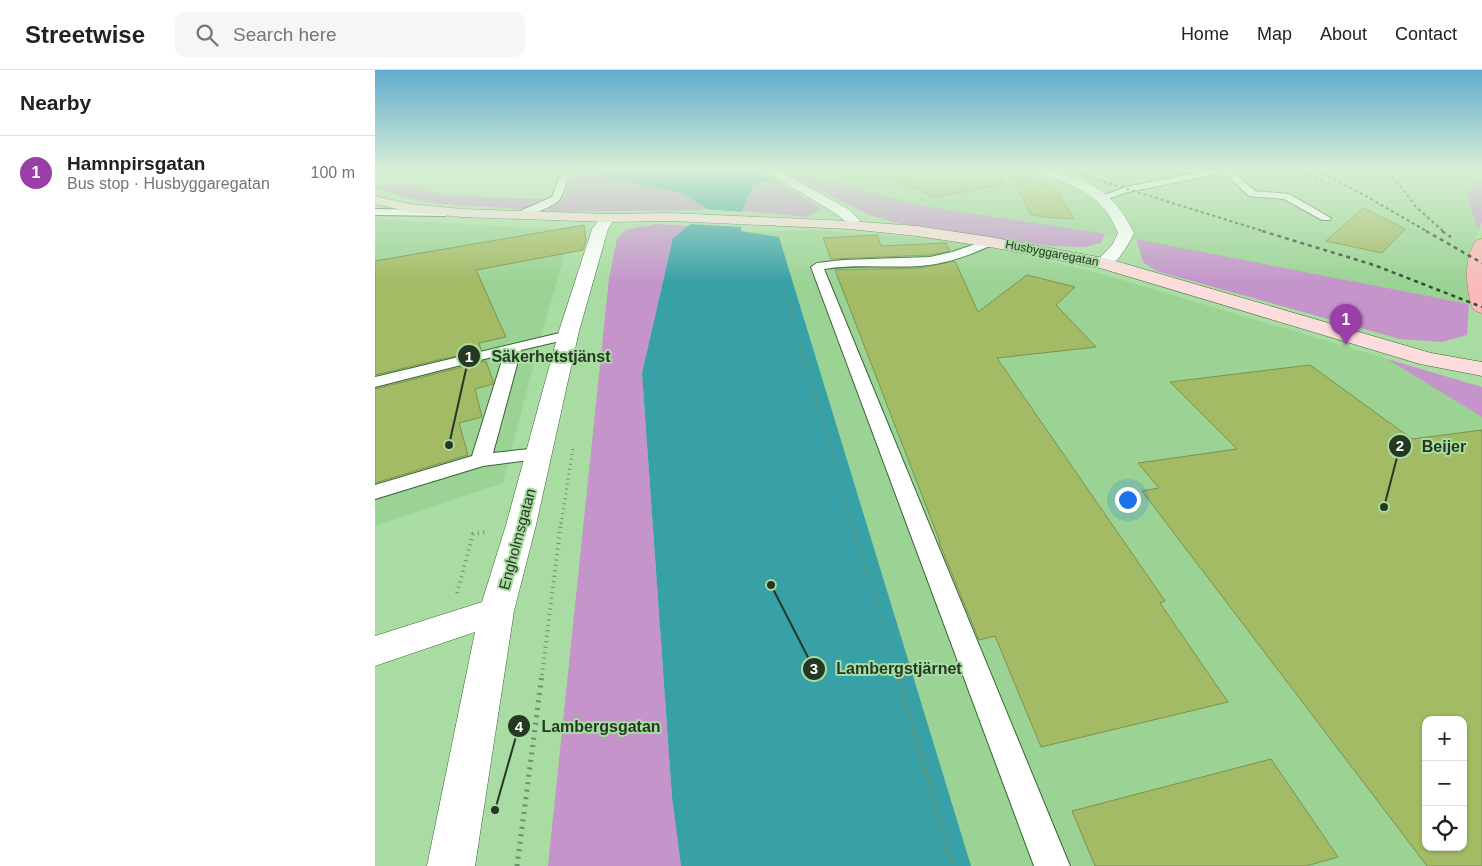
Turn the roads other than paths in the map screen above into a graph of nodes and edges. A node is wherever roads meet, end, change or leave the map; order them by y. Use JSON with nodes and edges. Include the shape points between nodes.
{"nodes":[{"id":1,"x":412,"y":208,"type":"edge"},
{"id":2,"x":538,"y":208,"type":"edge"},
{"id":3,"x":836,"y":208,"type":"edge"},
{"id":4,"x":1113,"y":208,"type":"edge"},
{"id":5,"x":1308,"y":208,"type":"edge"},
{"id":6,"x":375,"y":212,"type":"edge"},
{"id":7,"x":462,"y":213,"type":"junction"},
{"id":8,"x":517,"y":216,"type":"junction"},
{"id":9,"x":608,"y":218,"type":"junction"},
{"id":10,"x":1325,"y":218,"type":"dead end"},
{"id":11,"x":849,"y":225,"type":"junction"},
{"id":12,"x":991,"y":242,"type":"junction"},
{"id":13,"x":1482,"y":244,"type":"edge"},
{"id":14,"x":1103,"y":263,"type":"junction"},
{"id":15,"x":1482,"y":308,"type":"edge"},
{"id":16,"x":568,"y":335,"type":"junction"},
{"id":17,"x":515,"y":347,"type":"junction"},
{"id":18,"x":1482,"y":369,"type":"edge"},
{"id":19,"x":375,"y":382,"type":"edge"},
{"id":20,"x":539,"y":454,"type":"junction"},
{"id":21,"x":481,"y":460,"type":"junction"},
{"id":22,"x":375,"y":492,"type":"edge"},
{"id":23,"x":497,"y":611,"type":"junction"},
{"id":24,"x":375,"y":651,"type":"edge"},
{"id":25,"x":451,"y":866,"type":"edge"},
{"id":26,"x":1052,"y":866,"type":"edge"}],
"edges":[{"from":1,"to":7,"type":"street","name":"Husbyggaregatan"},
{"from":2,"to":8,"type":"lane"},
{"from":3,"to":11,"type":"street","via":[[853,220]]},
{"from":4,"to":14,"type":"street","via":[[1126,232],[1119,247]]},
{"from":5,"to":10,"type":"lane"},
{"from":6,"to":7,"type":"lane"},
{"from":7,"to":8,"type":"street","name":"Husbyggaregatan"},
{"from":8,"to":9,"type":"street","name":"Husbyggaregatan"},
{"from":9,"to":11,"type":"street","name":"Husbyggaregatan","via":[[671,217]]},
{"from":9,"to":16,"type":"street","name":"Engholmsgatan","via":[[599,229]]},
{"from":11,"to":12,"type":"street","name":"Husbyggaregatan"},
{"from":12,"to":14,"type":"street","name":"Husbyggaregatan"},
{"from":12,"to":26,"type":"lane","via":[[959,255],[922,262],[839,262],[817,267]]},
{"from":13,"to":15,"type":"main road","via":[[1477,255],[1475,282]]},
{"from":14,"to":18,"type":"street","name":"Husbyggaregatan","via":[[1428,359]]},
{"from":16,"to":17,"type":"lane"},
{"from":16,"to":20,"type":"street","name":"Engholmsgatan"},
{"from":17,"to":19,"type":"lane"},
{"from":17,"to":21,"type":"lane"},
{"from":20,"to":21,"type":"lane"},
{"from":20,"to":23,"type":"street","name":"Engholmsgatan"},
{"from":21,"to":22,"type":"lane"},
{"from":23,"to":24,"type":"street"},
{"from":23,"to":25,"type":"street","name":"Engholmsgatan"}]}
